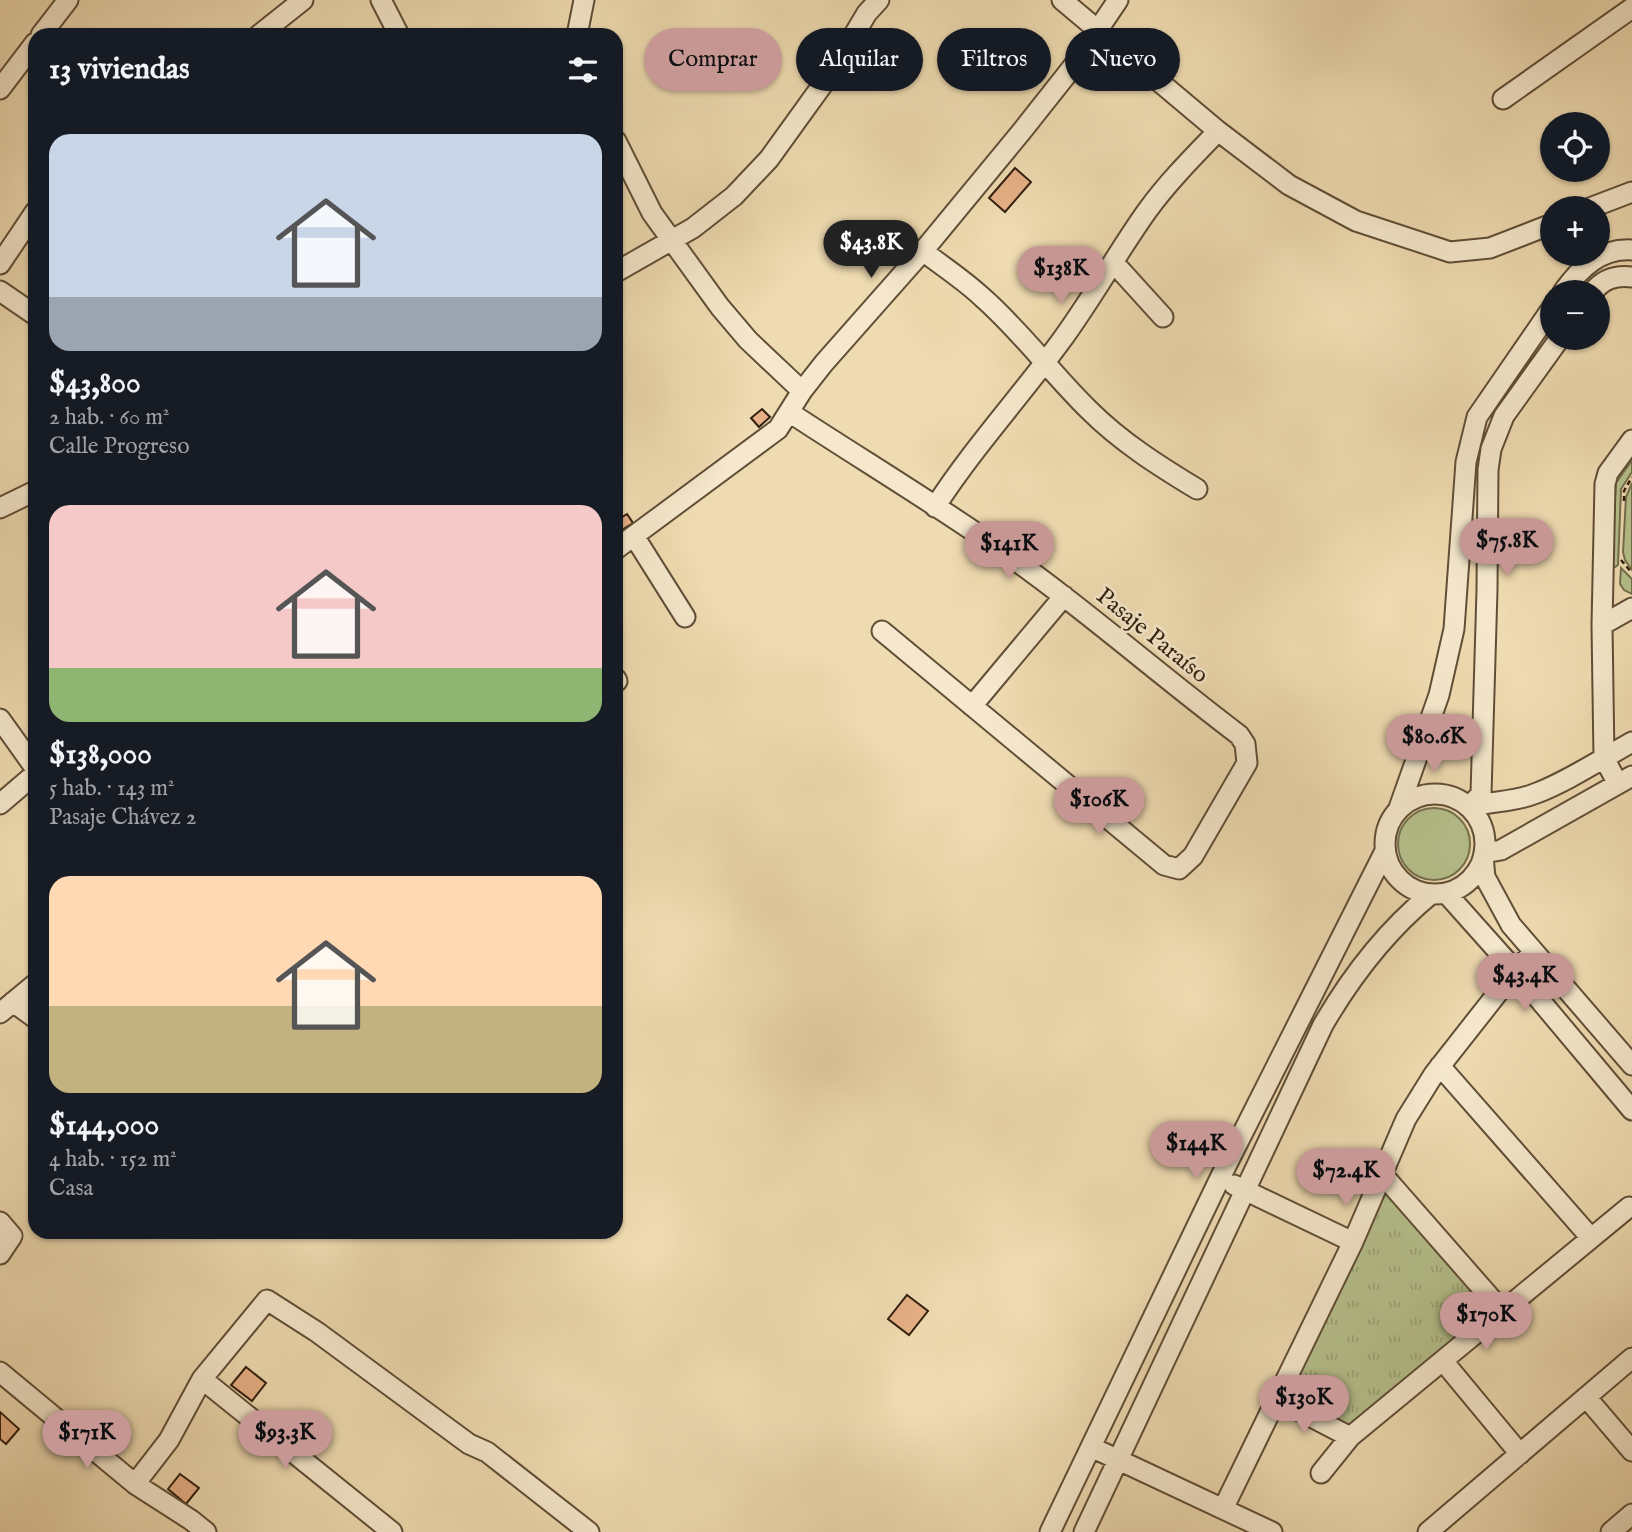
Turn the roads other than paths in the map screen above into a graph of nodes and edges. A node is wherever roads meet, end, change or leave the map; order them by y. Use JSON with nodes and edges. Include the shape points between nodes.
{"nodes":[{"id":1,"x":381,"y":0,"type":"edge"},
{"id":2,"x":583,"y":0,"type":"edge"},
{"id":3,"x":879,"y":0,"type":"edge"},
{"id":4,"x":1062,"y":0,"type":"edge"},
{"id":5,"x":1118,"y":0,"type":"edge"},
{"id":6,"x":59,"y":3,"type":"edge"},
{"id":7,"x":294,"y":3,"type":"edge"},
{"id":8,"x":1628,"y":9,"type":"edge"},
{"id":9,"x":45,"y":28,"type":"edge"},
{"id":10,"x":267,"y":28,"type":"edge"},
{"id":11,"x":395,"y":28,"type":"edge"},
{"id":12,"x":578,"y":28,"type":"edge"},
{"id":13,"x":1096,"y":28,"type":"edge"},
{"id":14,"x":1099,"y":28,"type":"edge"},
{"id":15,"x":28,"y":52,"type":"edge"},
{"id":16,"x":1065,"y":77,"type":"edge"},
{"id":17,"x":0,"y":89,"type":"edge"},
{"id":18,"x":1170,"y":91,"type":"edge"},
{"id":19,"x":1503,"y":99,"type":"dead end"},
{"id":20,"x":1218,"y":131,"type":"junction"},
{"id":21,"x":623,"y":155,"type":"edge"},
{"id":22,"x":1632,"y":192,"type":"edge"},
{"id":23,"x":1610,"y":200,"type":"edge"},
{"id":24,"x":28,"y":222,"type":"edge"},
{"id":25,"x":1540,"y":228,"type":"edge"},
{"id":26,"x":671,"y":240,"type":"junction"},
{"id":27,"x":1632,"y":250,"type":"edge"},
{"id":28,"x":923,"y":251,"type":"junction"},
{"id":29,"x":1114,"y":263,"type":"junction"},
{"id":30,"x":0,"y":264,"type":"edge"},
{"id":31,"x":623,"y":268,"type":"edge"},
{"id":32,"x":1632,"y":277,"type":"edge"},
{"id":33,"x":1573,"y":280,"type":"edge"},
{"id":34,"x":1606,"y":280,"type":"edge"},
{"id":35,"x":0,"y":291,"type":"edge"},
{"id":36,"x":28,"y":310,"type":"edge"},
{"id":37,"x":1163,"y":317,"type":"dead end"},
{"id":38,"x":1540,"y":325,"type":"edge"},
{"id":39,"x":1530,"y":340,"type":"junction"},
{"id":40,"x":1540,"y":342,"type":"edge"},
{"id":41,"x":1551,"y":350,"type":"edge"},
{"id":42,"x":1045,"y":362,"type":"junction"},
{"id":43,"x":802,"y":391,"type":"junction"},
{"id":44,"x":789,"y":412,"type":"junction"},
{"id":45,"x":1632,"y":440,"type":"edge"},
{"id":46,"x":1197,"y":489,"type":"dead end"},
{"id":47,"x":28,"y":498,"type":"edge"},
{"id":48,"x":935,"y":507,"type":"junction"},
{"id":49,"x":0,"y":508,"type":"edge"},
{"id":50,"x":634,"y":536,"type":"junction"},
{"id":51,"x":623,"y":545,"type":"edge"},
{"id":52,"x":1487,"y":590,"type":"junction"},
{"id":53,"x":1456,"y":593,"type":"junction"},
{"id":54,"x":1064,"y":596,"type":"junction"},
{"id":55,"x":1632,"y":608,"type":"edge"},
{"id":56,"x":685,"y":617,"type":"dead end"},
{"id":57,"x":1602,"y":625,"type":"junction"},
{"id":58,"x":882,"y":631,"type":"dead end"},
{"id":59,"x":972,"y":706,"type":"junction"},
{"id":60,"x":0,"y":719,"type":"edge"},
{"id":61,"x":1632,"y":742,"type":"edge"},
{"id":62,"x":28,"y":758,"type":"edge"},
{"id":63,"x":1604,"y":758,"type":"junction"},
{"id":64,"x":28,"y":780,"type":"edge"},
{"id":65,"x":1625,"y":780,"type":"edge"},
{"id":66,"x":0,"y":804,"type":"edge"},
{"id":67,"x":1469,"y":807,"type":"junction"},
{"id":68,"x":1399,"y":808,"type":"junction"},
{"id":69,"x":1385,"y":851,"type":"junction"},
{"id":70,"x":1483,"y":855,"type":"junction"},
{"id":71,"x":1439,"y":893,"type":"junction"},
{"id":72,"x":1534,"y":952,"type":"junction"},
{"id":73,"x":1515,"y":971,"type":"junction"},
{"id":74,"x":28,"y":990,"type":"edge"},
{"id":75,"x":6,"y":1008,"type":"edge"},
{"id":76,"x":28,"y":1016,"type":"edge"},
{"id":77,"x":1632,"y":1065,"type":"edge"},
{"id":78,"x":1440,"y":1066,"type":"junction"},
{"id":79,"x":1632,"y":1110,"type":"edge"},
{"id":80,"x":1383,"y":1175,"type":"junction"},
{"id":81,"x":1220,"y":1178,"type":"junction"},
{"id":82,"x":1245,"y":1190,"type":"junction"},
{"id":83,"x":1629,"y":1207,"type":"dead end"},
{"id":84,"x":6,"y":1229,"type":"edge"},
{"id":85,"x":1591,"y":1238,"type":"junction"},
{"id":86,"x":1353,"y":1242,"type":"junction"},
{"id":87,"x":0,"y":1254,"type":"edge"},
{"id":88,"x":1503,"y":1312,"type":"junction"},
{"id":89,"x":1632,"y":1358,"type":"edge"},
{"id":90,"x":1444,"y":1361,"type":"junction"},
{"id":91,"x":0,"y":1372,"type":"edge"},
{"id":92,"x":202,"y":1379,"type":"junction"},
{"id":93,"x":1586,"y":1397,"type":"junction"},
{"id":94,"x":1277,"y":1399,"type":"junction"},
{"id":95,"x":1350,"y":1437,"type":"junction"},
{"id":96,"x":1091,"y":1447,"type":"junction"},
{"id":97,"x":1632,"y":1451,"type":"edge"},
{"id":98,"x":1520,"y":1454,"type":"junction"},
{"id":99,"x":1118,"y":1460,"type":"junction"},
{"id":100,"x":1321,"y":1474,"type":"dead end"},
{"id":101,"x":135,"y":1484,"type":"junction"},
{"id":102,"x":1223,"y":1509,"type":"junction"},
{"id":103,"x":1632,"y":1514,"type":"edge"},
{"id":104,"x":206,"y":1532,"type":"edge"},
{"id":105,"x":392,"y":1532,"type":"edge"},
{"id":106,"x":589,"y":1532,"type":"edge"},
{"id":107,"x":1050,"y":1532,"type":"edge"},
{"id":108,"x":1084,"y":1532,"type":"edge"},
{"id":109,"x":1272,"y":1532,"type":"edge"},
{"id":110,"x":1429,"y":1532,"type":"edge"},
{"id":111,"x":1611,"y":1532,"type":"edge"}],
"edges":[{"from":1,"to":11,"type":"street"},
{"from":2,"to":12,"type":"street"},
{"from":3,"to":26,"type":"street","via":[[769,159],[734,196]]},
{"from":4,"to":13,"type":"street"},
{"from":5,"to":14,"type":"street"},
{"from":6,"to":9,"type":"street"},
{"from":7,"to":10,"type":"street"},
{"from":8,"to":19,"type":"street"},
{"from":15,"to":17,"type":"street"},
{"from":16,"to":28,"type":"street"},
{"from":18,"to":20,"type":"street"},
{"from":20,"to":25,"type":"street","via":[[1289,186],[1356,221],[1450,252],[1490,248]]},
{"from":20,"to":29,"type":"street","via":[[1156,200]]},
{"from":21,"to":26,"type":"street"},
{"from":22,"to":23,"type":"street"},
{"from":24,"to":30,"type":"street"},
{"from":26,"to":31,"type":"street"},
{"from":26,"to":43,"type":"street","via":[[719,307]]},
{"from":27,"to":33,"type":"street","via":[[1596,257]]},
{"from":28,"to":42,"type":"street","via":[[982,296]]},
{"from":28,"to":43,"type":"street"},
{"from":29,"to":37,"type":"street"},
{"from":29,"to":42,"type":"street"},
{"from":32,"to":34,"type":"street"},
{"from":35,"to":36,"type":"street"},
{"from":38,"to":39,"type":"street"},
{"from":39,"to":40,"type":"street"},
{"from":39,"to":53,"type":"street","via":[[1477,418],[1471,438],[1465,462]]},
{"from":41,"to":52,"type":"street","via":[[1504,416],[1491,449]]},
{"from":42,"to":46,"type":"street","via":[[1123,440]]},
{"from":42,"to":48,"type":"street"},
{"from":43,"to":44,"type":"street"},
{"from":44,"to":48,"type":"street","name":"Pasaje Paraíso"},
{"from":44,"to":50,"type":"street","via":[[778,429]]},
{"from":45,"to":57,"type":"street","via":[[1605,484]]},
{"from":47,"to":49,"type":"street"},
{"from":48,"to":54,"type":"street","name":"Pasaje Paraíso"},
{"from":50,"to":51,"type":"street"},
{"from":50,"to":56,"type":"street"},
{"from":52,"to":53,"type":"street"},
{"from":52,"to":67,"type":"street","via":[[1481,794]]},
{"from":53,"to":68,"type":"street","via":[[1454,629],[1440,695]]},
{"from":54,"to":59,"type":"street"},
{"from":54,"to":59,"type":"street","name":"Pasaje Paraíso","via":[[1245,744],[1247,763],[1193,856],[1179,869],[1164,865]]},
{"from":55,"to":57,"type":"street"},
{"from":57,"to":63,"type":"street"},
{"from":58,"to":59,"type":"street"},
{"from":60,"to":62,"type":"street"},
{"from":61,"to":63,"type":"street"},
{"from":63,"to":65,"type":"street"},
{"from":63,"to":67,"type":"street","via":[[1534,794]]},
{"from":64,"to":66,"type":"street"},
{"from":65,"to":70,"type":"street","via":[[1501,850]]},
{"from":67,"to":68,"type":"street","via":[[1440,794],[1418,797]]},
{"from":67,"to":70,"type":"street","via":[[1485,835]]},
{"from":68,"to":69,"type":"street","via":[[1388,828]]},
{"from":69,"to":71,"type":"street","via":[[1402,882],[1412,889]]},
{"from":69,"to":81,"type":"street"},
{"from":70,"to":71,"type":"street","via":[[1465,884]]},
{"from":70,"to":72,"type":"street","via":[[1485,877],[1511,925]]},
{"from":71,"to":73,"type":"street"},
{"from":71,"to":82,"type":"street","via":[[1397,924],[1345,988]]},
{"from":72,"to":73,"type":"street"},
{"from":72,"to":77,"type":"street"},
{"from":73,"to":78,"type":"street"},
{"from":73,"to":79,"type":"street"},
{"from":74,"to":75,"type":"street"},
{"from":75,"to":76,"type":"street"},
{"from":78,"to":80,"type":"street","via":[[1406,1119]]},
{"from":78,"to":85,"type":"street"},
{"from":80,"to":86,"type":"street"},
{"from":80,"to":88,"type":"street"},
{"from":81,"to":82,"type":"street"},
{"from":81,"to":96,"type":"street"},
{"from":82,"to":86,"type":"street"},
{"from":82,"to":99,"type":"street"},
{"from":83,"to":85,"type":"street"},
{"from":84,"to":87,"type":"street"},
{"from":85,"to":88,"type":"street"},
{"from":86,"to":94,"type":"street"},
{"from":88,"to":90,"type":"street"},
{"from":89,"to":93,"type":"street"},
{"from":90,"to":95,"type":"street"},
{"from":90,"to":98,"type":"street"},
{"from":91,"to":101,"type":"street"},
{"from":92,"to":101,"type":"street","via":[[169,1440]]},
{"from":92,"to":105,"type":"street"},
{"from":92,"to":106,"type":"street","via":[[267,1300],[486,1452]]},
{"from":93,"to":97,"type":"street"},
{"from":93,"to":98,"type":"street"},
{"from":94,"to":95,"type":"street"},
{"from":94,"to":102,"type":"street"},
{"from":95,"to":100,"type":"street"},
{"from":96,"to":99,"type":"street"},
{"from":96,"to":107,"type":"street"},
{"from":98,"to":110,"type":"street"},
{"from":99,"to":102,"type":"street"},
{"from":99,"to":108,"type":"street"},
{"from":101,"to":104,"type":"street"},
{"from":102,"to":109,"type":"street"},
{"from":103,"to":111,"type":"street"}]}
